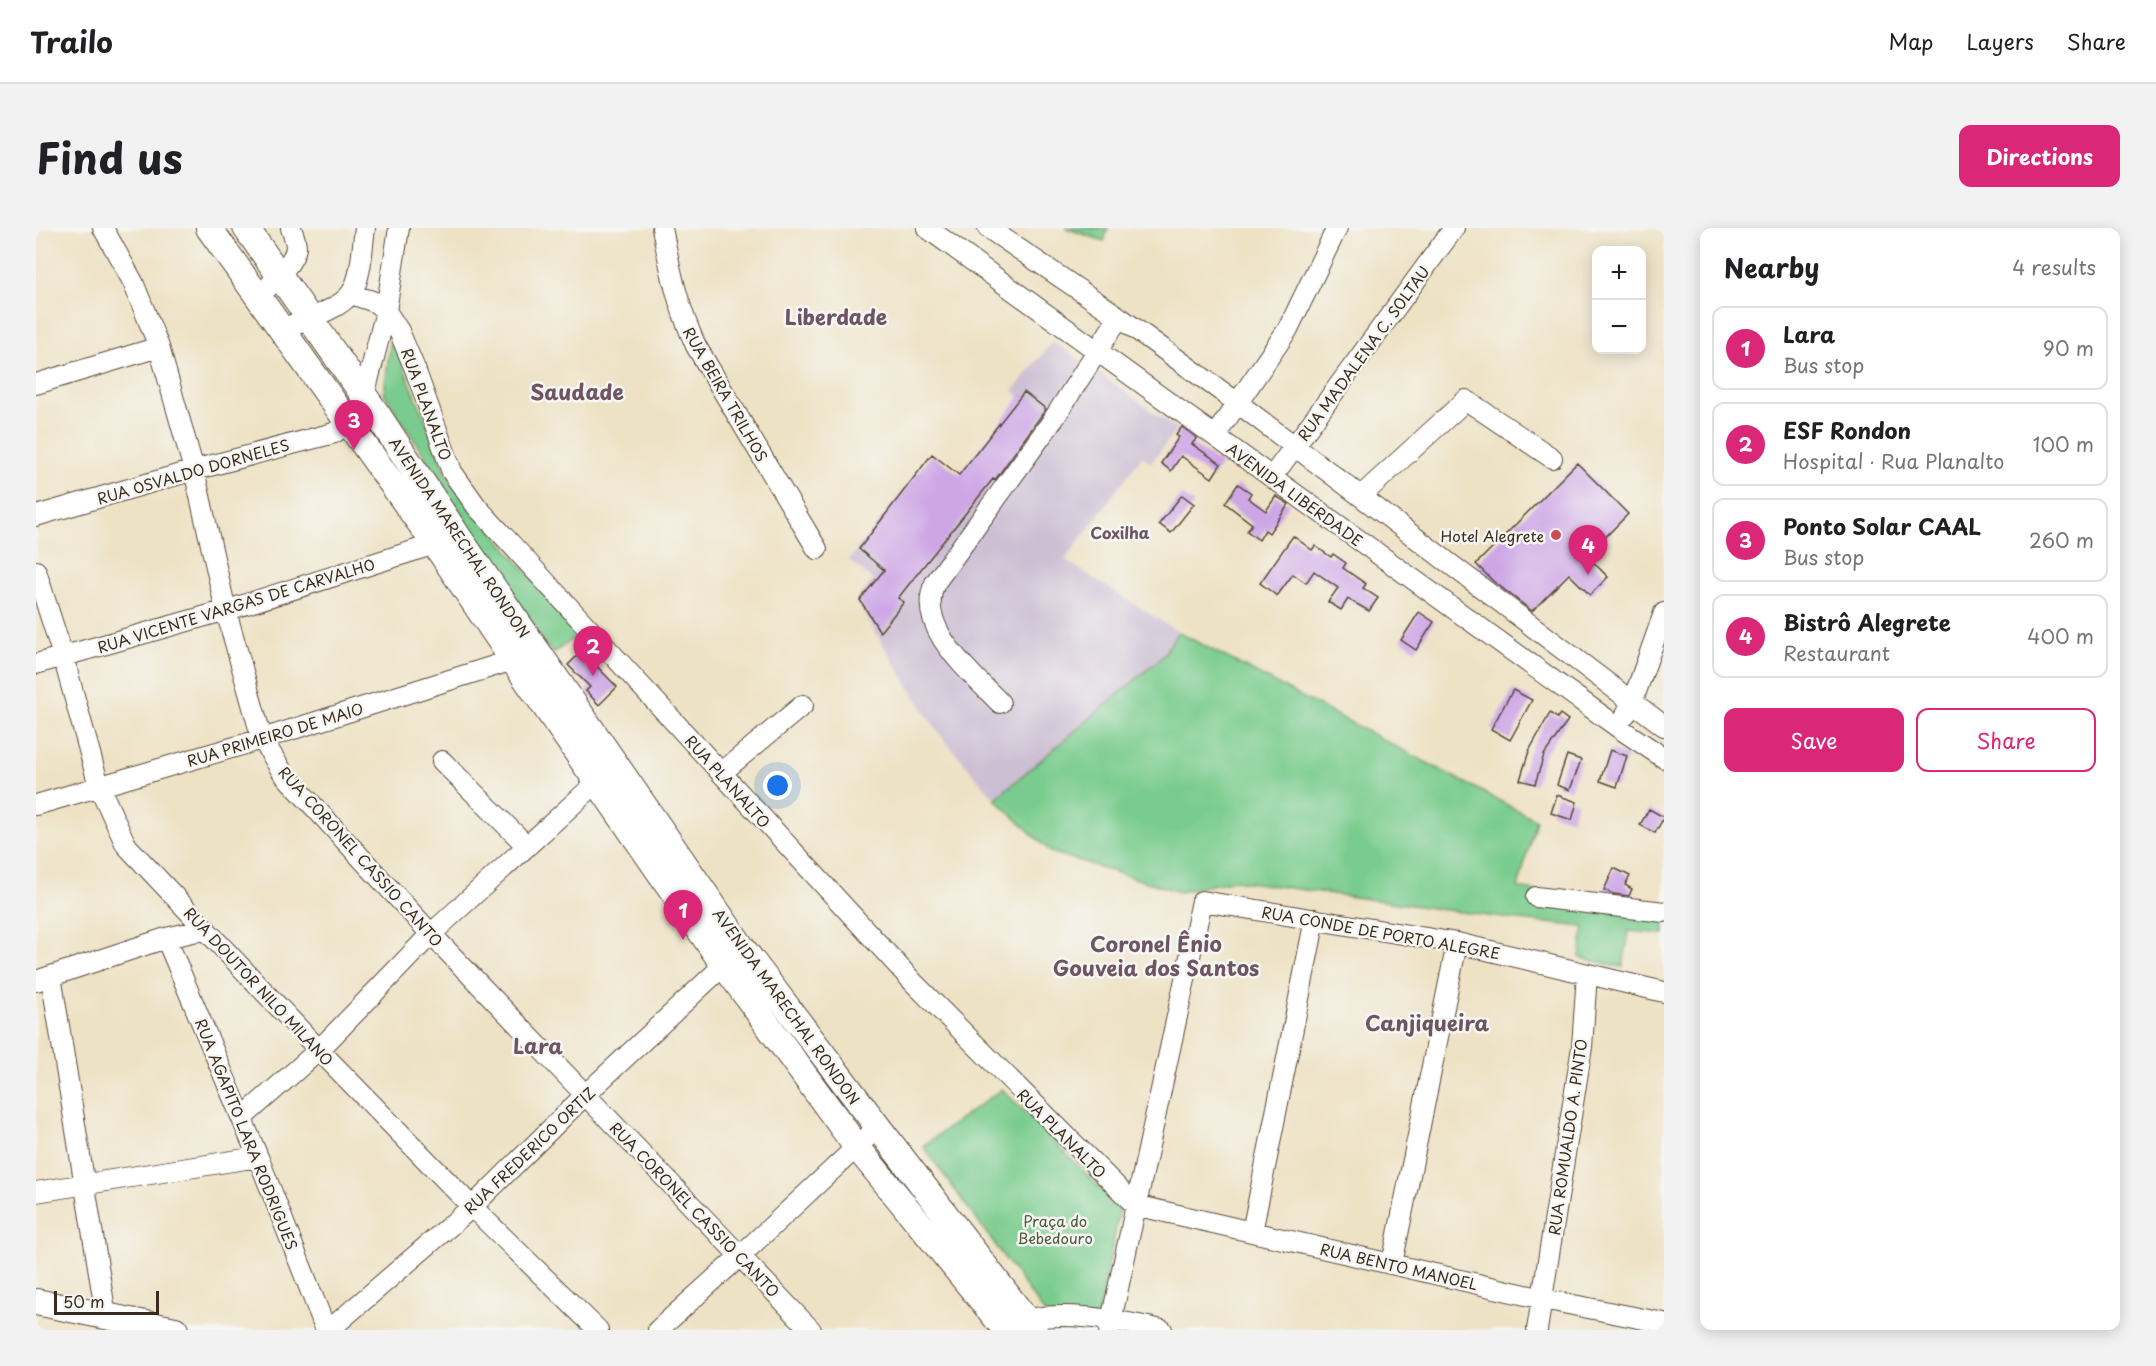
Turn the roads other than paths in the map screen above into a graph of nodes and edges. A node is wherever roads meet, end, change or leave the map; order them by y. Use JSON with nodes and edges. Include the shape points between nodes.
{"nodes":[{"id":1,"x":103,"y":228,"type":"edge"},
{"id":2,"x":209,"y":228,"type":"edge"},
{"id":3,"x":246,"y":228,"type":"edge"},
{"id":4,"x":291,"y":228,"type":"edge"},
{"id":5,"x":365,"y":228,"type":"edge"},
{"id":6,"x":399,"y":228,"type":"edge"},
{"id":7,"x":662,"y":228,"type":"edge"},
{"id":8,"x":927,"y":228,"type":"edge"},
{"id":9,"x":988,"y":228,"type":"edge"},
{"id":10,"x":1337,"y":228,"type":"edge"},
{"id":11,"x":1454,"y":228,"type":"edge"},
{"id":12,"x":279,"y":276,"type":"junction"},
{"id":13,"x":351,"y":294,"type":"junction"},
{"id":14,"x":258,"y":297,"type":"junction"},
{"id":15,"x":387,"y":311,"type":"junction"},
{"id":16,"x":1119,"y":316,"type":"junction"},
{"id":17,"x":309,"y":318,"type":"junction"},
{"id":18,"x":281,"y":329,"type":"junction"},
{"id":19,"x":159,"y":347,"type":"junction"},
{"id":20,"x":1097,"y":351,"type":"junction"},
{"id":21,"x":36,"y":384,"type":"edge"},
{"id":22,"x":364,"y":396,"type":"junction"},
{"id":23,"x":1239,"y":404,"type":"junction"},
{"id":24,"x":348,"y":423,"type":"junction"},
{"id":25,"x":1215,"y":436,"type":"junction"},
{"id":26,"x":1295,"y":446,"type":"junction"},
{"id":27,"x":1552,"y":458,"type":"dead end"},
{"id":28,"x":194,"y":470,"type":"junction"},
{"id":29,"x":1272,"y":477,"type":"junction"},
{"id":30,"x":1361,"y":496,"type":"junction"},
{"id":31,"x":36,"y":516,"type":"edge"},
{"id":32,"x":435,"y":544,"type":"junction"},
{"id":33,"x":817,"y":549,"type":"dead end"},
{"id":34,"x":36,"y":572,"type":"edge"},
{"id":35,"x":226,"y":611,"type":"junction"},
{"id":36,"x":1664,"y":613,"type":"edge"},
{"id":37,"x":536,"y":648,"type":"junction"},
{"id":38,"x":63,"y":656,"type":"junction"},
{"id":39,"x":513,"y":660,"type":"junction"},
{"id":40,"x":36,"y":664,"type":"edge"},
{"id":41,"x":1000,"y":703,"type":"dead end"},
{"id":42,"x":1632,"y":703,"type":"junction"},
{"id":43,"x":803,"y":705,"type":"dead end"},
{"id":44,"x":1664,"y":726,"type":"edge"},
{"id":45,"x":1619,"y":728,"type":"junction"},
{"id":46,"x":262,"y":739,"type":"junction"},
{"id":47,"x":1664,"y":758,"type":"edge"},
{"id":48,"x":442,"y":761,"type":"dead end"},
{"id":49,"x":607,"y":773,"type":"junction"},
{"id":50,"x":721,"y":773,"type":"junction"},
{"id":51,"x":99,"y":786,"type":"junction"},
{"id":52,"x":36,"y":805,"type":"edge"},
{"id":53,"x":526,"y":846,"type":"junction"},
{"id":54,"x":1536,"y":897,"type":"dead end"},
{"id":55,"x":1664,"y":912,"type":"edge"},
{"id":56,"x":1316,"y":919,"type":"junction"},
{"id":57,"x":207,"y":929,"type":"junction"},
{"id":58,"x":431,"y":934,"type":"junction"},
{"id":59,"x":166,"y":938,"type":"junction"},
{"id":60,"x":1457,"y":943,"type":"junction"},
{"id":61,"x":724,"y":965,"type":"junction"},
{"id":62,"x":1587,"y":974,"type":"junction"},
{"id":63,"x":44,"y":978,"type":"edge"},
{"id":64,"x":1664,"y":992,"type":"edge"},
{"id":65,"x":319,"y":1050,"type":"junction"},
{"id":66,"x":585,"y":1095,"type":"junction"},
{"id":67,"x":242,"y":1118,"type":"junction"},
{"id":68,"x":878,"y":1128,"type":"junction"},
{"id":69,"x":856,"y":1146,"type":"junction"},
{"id":70,"x":258,"y":1157,"type":"junction"},
{"id":71,"x":85,"y":1183,"type":"junction"},
{"id":72,"x":36,"y":1192,"type":"edge"},
{"id":73,"x":1135,"y":1205,"type":"junction"},
{"id":74,"x":472,"y":1207,"type":"junction"},
{"id":75,"x":1252,"y":1232,"type":"junction"},
{"id":76,"x":741,"y":1256,"type":"junction"},
{"id":77,"x":1392,"y":1264,"type":"junction"},
{"id":78,"x":1543,"y":1299,"type":"junction"},
{"id":79,"x":36,"y":1302,"type":"edge"},
{"id":80,"x":106,"y":1316,"type":"junction"},
{"id":81,"x":1664,"y":1323,"type":"edge"},
{"id":82,"x":1110,"y":1325,"type":"edge"},
{"id":83,"x":1014,"y":1328,"type":"edge"},
{"id":84,"x":175,"y":1330,"type":"edge"},
{"id":85,"x":328,"y":1330,"type":"edge"},
{"id":86,"x":598,"y":1330,"type":"edge"},
{"id":87,"x":658,"y":1330,"type":"edge"},
{"id":88,"x":812,"y":1330,"type":"edge"},
{"id":89,"x":1161,"y":1330,"type":"edge"},
{"id":90,"x":1537,"y":1330,"type":"edge"}],
"edges":[{"from":1,"to":19,"type":"street","name":"RUA CORONEL CASSIO CANTO","via":[[133,282]]},
{"from":2,"to":14,"type":"main road","name":"AVENIDA MARECHAL RONDON"},
{"from":3,"to":12,"type":"main road","name":"AVENIDA MARECHAL RONDON"},
{"from":4,"to":12,"type":"street","via":[[295,252]]},
{"from":5,"to":13,"type":"street","via":[[357,281]]},
{"from":6,"to":15,"type":"street"},
{"from":7,"to":33,"type":"street","name":"RUA BEIRA TRILHOS","via":[[674,288],[696,346]]},
{"from":8,"to":20,"type":"street","name":"AVENIDA LIBERDADE"},
{"from":9,"to":16,"type":"street"},
{"from":10,"to":23,"type":"street","via":[[1288,329]]},
{"from":11,"to":26,"type":"street","name":"RUA MADALENA C. SOLTAU"},
{"from":12,"to":14,"type":"street"},
{"from":12,"to":17,"type":"main road","name":"AVENIDA MARECHAL RONDON"},
{"from":13,"to":15,"type":"street","via":[[375,302]]},
{"from":13,"to":17,"type":"street"},
{"from":14,"to":18,"type":"main road","name":"AVENIDA MARECHAL RONDON"},
{"from":15,"to":22,"type":"street"},
{"from":15,"to":50,"type":"street","name":"RUA PLANALTO","via":[[415,369],[452,472],[477,507]]},
{"from":16,"to":20,"type":"street"},
{"from":16,"to":23,"type":"street"},
{"from":17,"to":18,"type":"street"},
{"from":17,"to":22,"type":"main road","name":"AVENIDA MARECHAL RONDON"},
{"from":18,"to":24,"type":"main road","name":"AVENIDA MARECHAL RONDON"},
{"from":19,"to":21,"type":"street"},
{"from":19,"to":28,"type":"street","name":"RUA CORONEL CASSIO CANTO"},
{"from":20,"to":25,"type":"street","name":"AVENIDA LIBERDADE"},
{"from":20,"to":41,"type":"street","via":[[930,594],[931,610],[945,645]]},
{"from":22,"to":24,"type":"street"},
{"from":22,"to":37,"type":"main road","name":"AVENIDA MARECHAL RONDON"},
{"from":23,"to":25,"type":"street"},
{"from":23,"to":26,"type":"street"},
{"from":24,"to":28,"type":"street","name":"RUA OSVALDO DORNELES","via":[[334,433]]},
{"from":24,"to":32,"type":"main road","name":"AVENIDA MARECHAL RONDON"},
{"from":25,"to":29,"type":"street","name":"AVENIDA LIBERDADE"},
{"from":26,"to":29,"type":"street","name":"RUA MADALENA C. SOLTAU"},
{"from":26,"to":30,"type":"street"},
{"from":27,"to":30,"type":"street","via":[[1466,400]]},
{"from":28,"to":31,"type":"street","name":"RUA OSVALDO DORNELES"},
{"from":28,"to":35,"type":"street","name":"RUA CORONEL CASSIO CANTO"},
{"from":29,"to":45,"type":"street","name":"AVENIDA LIBERDADE"},
{"from":30,"to":42,"type":"street"},
{"from":32,"to":35,"type":"street","name":"RUA VICENTE VARGAS DE CARVALHO"},
{"from":32,"to":39,"type":"main road","name":"AVENIDA MARECHAL RONDON"},
{"from":34,"to":38,"type":"street","name":"RUA DOUTOR NILO MILANO"},
{"from":35,"to":38,"type":"street","name":"RUA VICENTE VARGAS DE CARVALHO"},
{"from":35,"to":46,"type":"street","name":"RUA CORONEL CASSIO CANTO"},
{"from":36,"to":42,"type":"street"},
{"from":37,"to":39,"type":"street","name":"AVENIDA MARECHAL RONDON"},
{"from":37,"to":49,"type":"main road","name":"AVENIDA MARECHAL RONDON"},
{"from":38,"to":40,"type":"street","name":"RUA VICENTE VARGAS DE CARVALHO"},
{"from":38,"to":51,"type":"street","name":"RUA DOUTOR NILO MILANO"},
{"from":39,"to":46,"type":"street","name":"RUA PRIMEIRO DE MAIO"},
{"from":39,"to":49,"type":"main road","name":"AVENIDA MARECHAL RONDON"},
{"from":42,"to":44,"type":"street"},
{"from":42,"to":45,"type":"street"},
{"from":43,"to":50,"type":"street"},
{"from":45,"to":47,"type":"street","name":"AVENIDA LIBERDADE"},
{"from":46,"to":51,"type":"street","name":"RUA PRIMEIRO DE MAIO"},
{"from":46,"to":58,"type":"street","name":"RUA CORONEL CASSIO CANTO","via":[[283,773]]},
{"from":48,"to":53,"type":"street"},
{"from":49,"to":53,"type":"street"},
{"from":49,"to":61,"type":"main road","name":"AVENIDA MARECHAL RONDON"},
{"from":49,"to":68,"type":"main road","name":"AVENIDA MARECHAL RONDON"},
{"from":50,"to":73,"type":"street","name":"RUA PLANALTO","via":[[914,983]]},
{"from":51,"to":52,"type":"street","name":"RUA PRIMEIRO DE MAIO"},
{"from":51,"to":57,"type":"street","name":"RUA DOUTOR NILO MILANO","via":[[126,845]]},
{"from":53,"to":58,"type":"street"},
{"from":54,"to":55,"type":"street"},
{"from":56,"to":60,"type":"street","name":"RUA CONDE DE PORTO ALEGRE"},
{"from":56,"to":73,"type":"street","name":"RUA CONDE DE PORTO ALEGRE","via":[[1202,901]]},
{"from":56,"to":75,"type":"street"},
{"from":57,"to":59,"type":"street"},
{"from":57,"to":65,"type":"street","name":"RUA DOUTOR NILO MILANO"},
{"from":58,"to":65,"type":"street"},
{"from":58,"to":66,"type":"street","name":"RUA CORONEL CASSIO CANTO"},
{"from":59,"to":63,"type":"street"},
{"from":59,"to":67,"type":"street","name":"RUA AGAPITO LARA RODRIGUES"},
{"from":60,"to":62,"type":"street","name":"RUA CONDE DE PORTO ALEGRE"},
{"from":60,"to":77,"type":"street"},
{"from":61,"to":66,"type":"street","name":"RUA FREDERICO ORTIZ"},
{"from":61,"to":69,"type":"main road","name":"AVENIDA MARECHAL RONDON"},
{"from":62,"to":64,"type":"street","name":"RUA CONDE DE PORTO ALEGRE"},
{"from":62,"to":78,"type":"street","name":"RUA ROMUALDO A. PINTO","via":[[1582,1047]]},
{"from":63,"to":71,"type":"street"},
{"from":65,"to":67,"type":"street"},
{"from":65,"to":74,"type":"street","name":"RUA DOUTOR NILO MILANO"},
{"from":66,"to":74,"type":"street","name":"RUA FREDERICO ORTIZ"},
{"from":66,"to":76,"type":"street","name":"RUA CORONEL CASSIO CANTO"},
{"from":67,"to":70,"type":"street","name":"RUA AGAPITO LARA RODRIGUES"},
{"from":68,"to":69,"type":"street"},
{"from":68,"to":83,"type":"main road","name":"AVENIDA MARECHAL RONDON"},
{"from":69,"to":76,"type":"street"},
{"from":69,"to":83,"type":"main road","name":"AVENIDA MARECHAL RONDON"},
{"from":70,"to":71,"type":"street"},
{"from":70,"to":85,"type":"street","name":"RUA AGAPITO LARA RODRIGUES"},
{"from":71,"to":72,"type":"street"},
{"from":71,"to":80,"type":"street"},
{"from":73,"to":75,"type":"street","name":"RUA BENTO MANOEL"},
{"from":73,"to":82,"type":"street"},
{"from":74,"to":85,"type":"street","name":"RUA FREDERICO ORTIZ"},
{"from":74,"to":86,"type":"street","name":"RUA DOUTOR NILO MILANO"},
{"from":75,"to":77,"type":"street","name":"RUA BENTO MANOEL"},
{"from":76,"to":87,"type":"street"},
{"from":76,"to":88,"type":"street","name":"RUA CORONEL CASSIO CANTO"},
{"from":77,"to":78,"type":"street","name":"RUA BENTO MANOEL"},
{"from":78,"to":81,"type":"street","name":"RUA BENTO MANOEL"},
{"from":78,"to":90,"type":"street","name":"RUA ROMUALDO A. PINTO"},
{"from":79,"to":80,"type":"main road"},
{"from":80,"to":84,"type":"main road"},
{"from":82,"to":83,"type":"street","via":[[1044,1317]]},
{"from":82,"to":89,"type":"street"}]}
